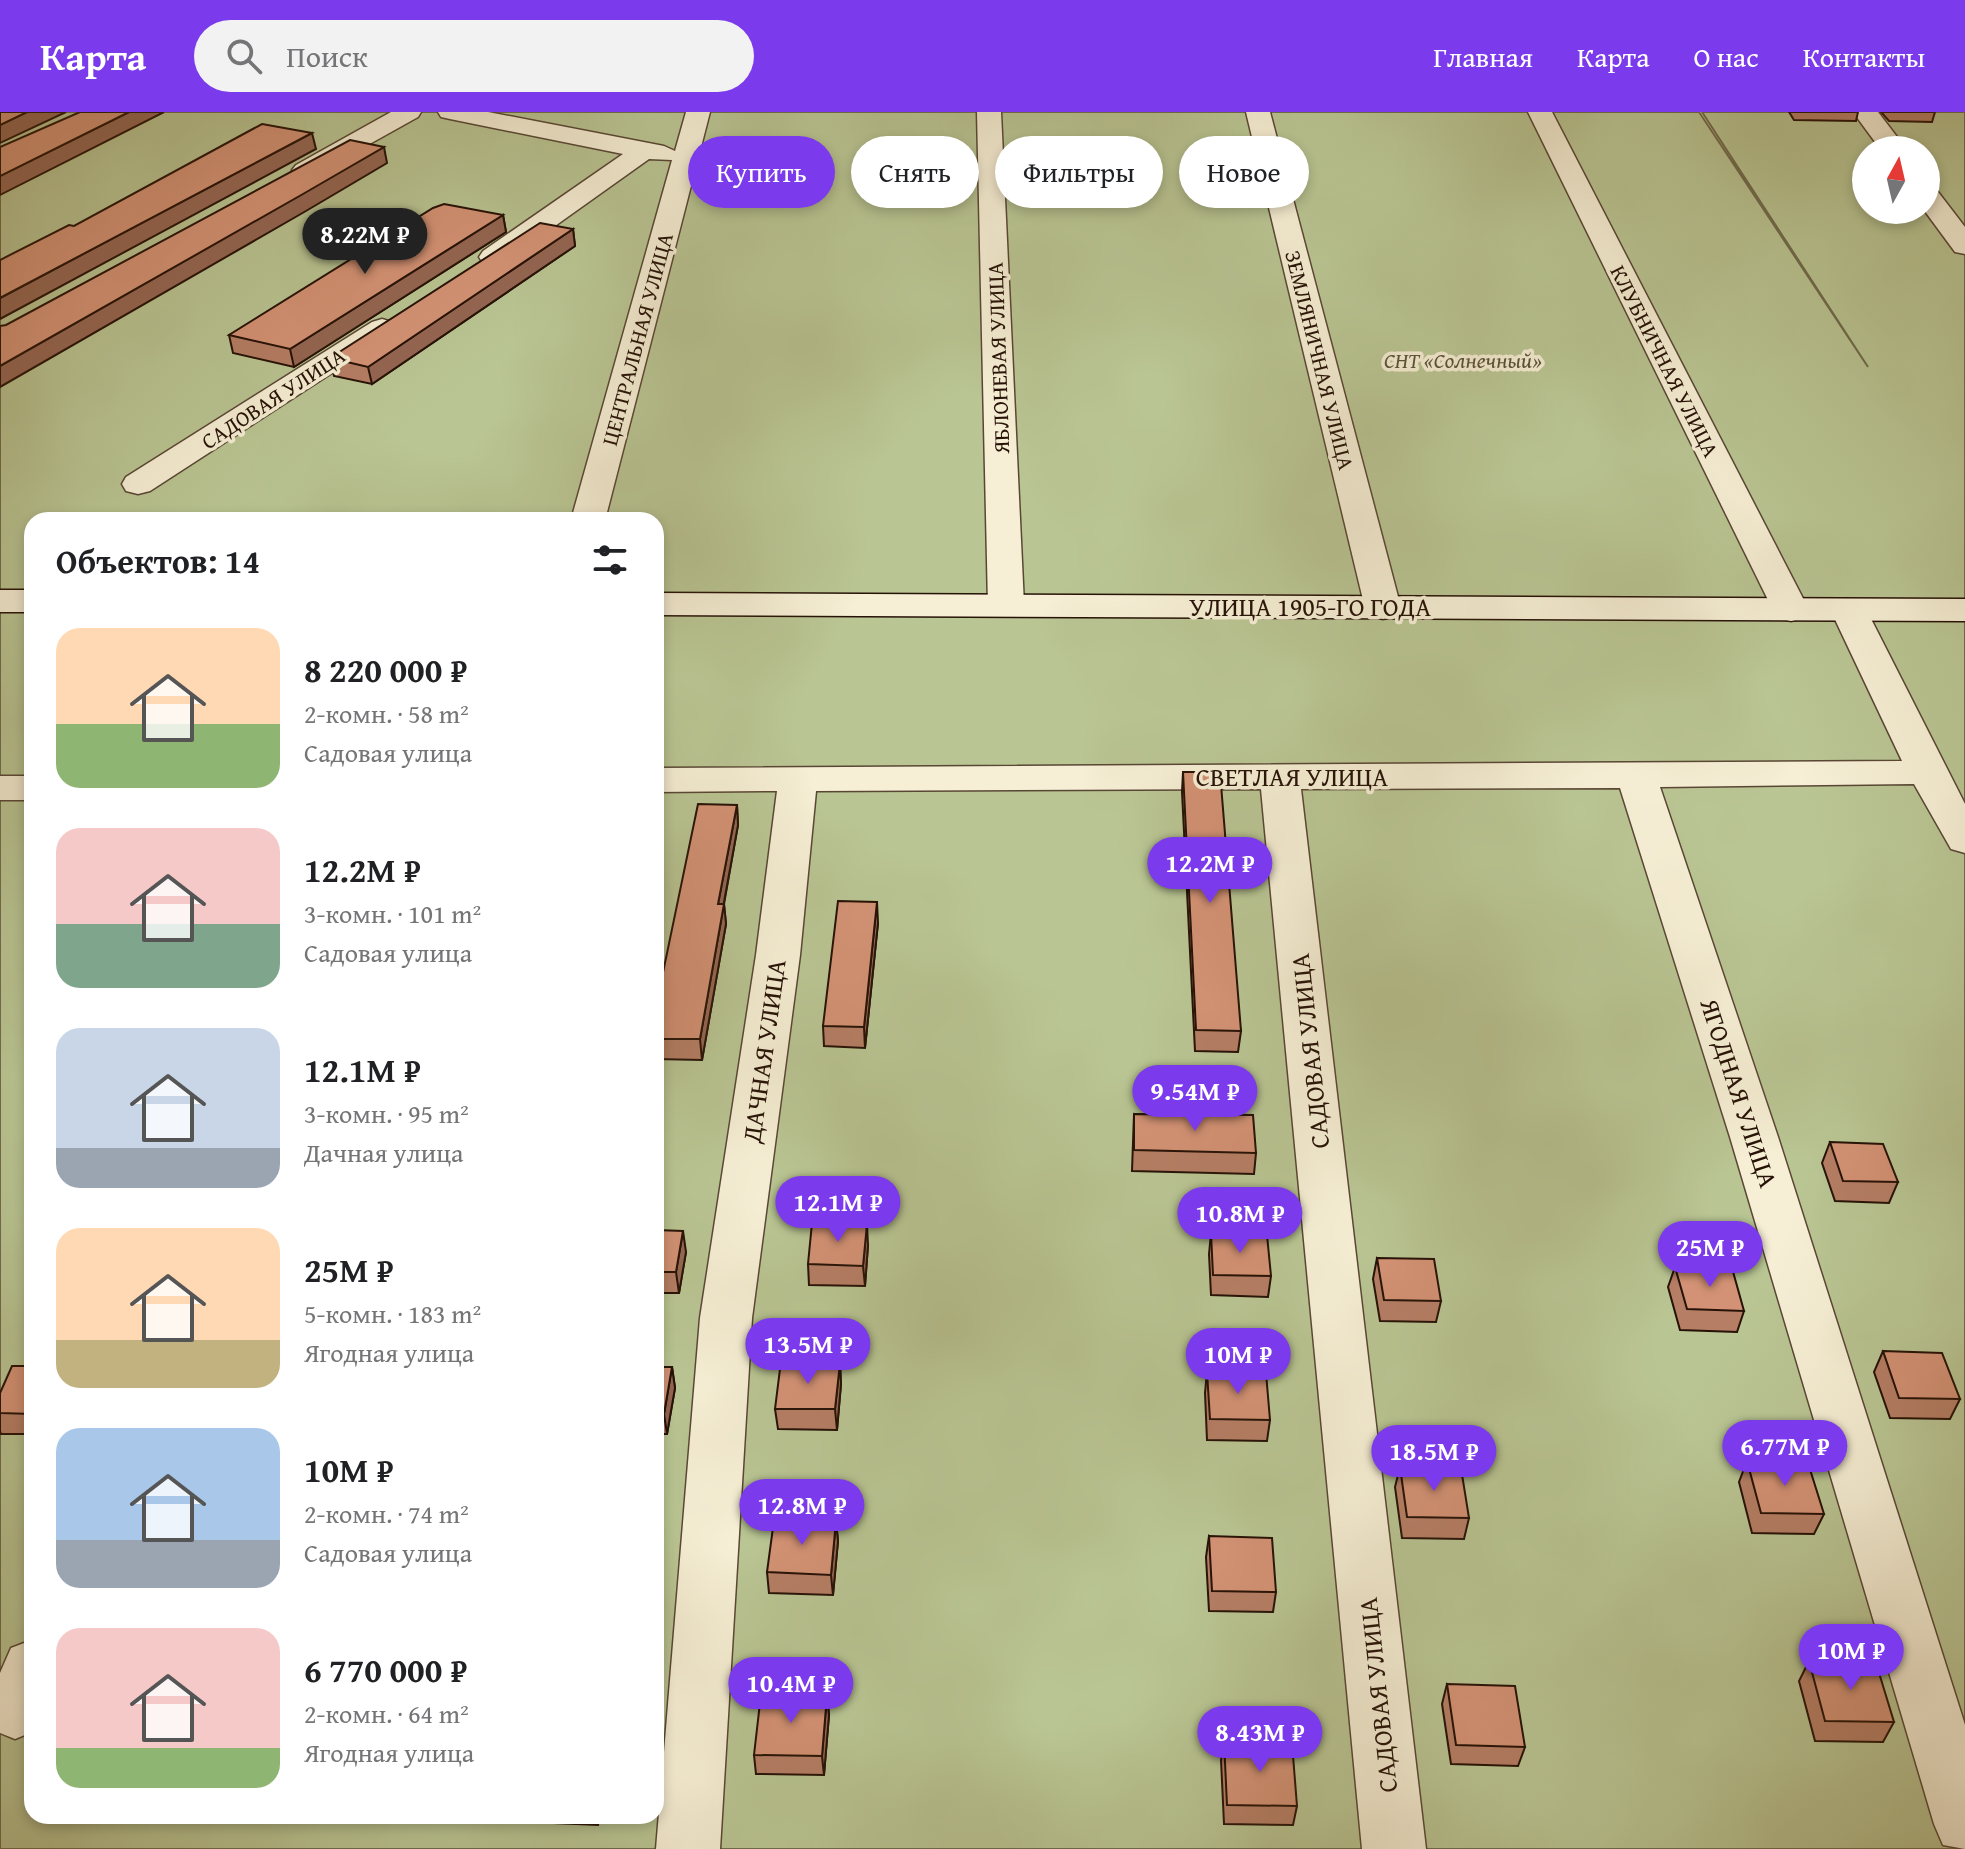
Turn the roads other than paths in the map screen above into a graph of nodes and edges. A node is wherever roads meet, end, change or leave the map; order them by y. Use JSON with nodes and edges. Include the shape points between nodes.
{"nodes":[{"id":1,"x":409,"y":112,"type":"edge"},
{"id":2,"x":450,"y":112,"type":"edge"},
{"id":3,"x":698,"y":112,"type":"edge"},
{"id":4,"x":989,"y":112,"type":"edge"},
{"id":5,"x":1258,"y":112,"type":"edge"},
{"id":6,"x":1540,"y":112,"type":"edge"},
{"id":7,"x":1865,"y":112,"type":"edge"},
{"id":8,"x":1883,"y":136,"type":"edge"},
{"id":9,"x":645,"y":150,"type":"junction"},
{"id":10,"x":686,"y":158,"type":"junction"},
{"id":11,"x":278,"y":184,"type":"edge"},
{"id":12,"x":1940,"y":213,"type":"edge"},
{"id":13,"x":1965,"y":246,"type":"edge"},
{"id":14,"x":466,"y":274,"type":"edge"},
{"id":15,"x":401,"y":316,"type":"edge"},
{"id":16,"x":138,"y":484,"type":"dead end"},
{"id":17,"x":590,"y":512,"type":"edge"},
{"id":18,"x":0,"y":601,"type":"edge"},
{"id":19,"x":24,"y":601,"type":"edge"},
{"id":20,"x":664,"y":604,"type":"edge"},
{"id":21,"x":1006,"y":605,"type":"junction"},
{"id":22,"x":1383,"y":608,"type":"junction"},
{"id":23,"x":1791,"y":610,"type":"junction"},
{"id":24,"x":1965,"y":610,"type":"edge"},
{"id":25,"x":1849,"y":611,"type":"junction"},
{"id":26,"x":1927,"y":772,"type":"junction"},
{"id":27,"x":1636,"y":776,"type":"junction"},
{"id":28,"x":798,"y":778,"type":"junction"},
{"id":29,"x":1280,"y":778,"type":"junction"},
{"id":30,"x":664,"y":780,"type":"edge"},
{"id":31,"x":0,"y":788,"type":"edge"},
{"id":32,"x":24,"y":788,"type":"edge"},
{"id":33,"x":1965,"y":840,"type":"edge"},
{"id":34,"x":1965,"y":1824,"type":"edge"},
{"id":35,"x":688,"y":1849,"type":"edge"},
{"id":36,"x":1394,"y":1849,"type":"edge"}],
"edges":[{"from":1,"to":11,"type":"street"},
{"from":2,"to":9,"type":"street"},
{"from":3,"to":10,"type":"street","name":"ЦЕНТРАЛЬНАЯ УЛИЦА"},
{"from":4,"to":21,"type":"street","name":"ЯБЛОНЕВАЯ УЛИЦА"},
{"from":5,"to":22,"type":"street","name":"ЗЕМЛЯНИЧНАЯ УЛИЦА"},
{"from":6,"to":23,"type":"street","name":"КЛУБНИЧНАЯ УЛИЦА"},
{"from":7,"to":8,"type":"street"},
{"from":9,"to":10,"type":"street"},
{"from":9,"to":14,"type":"street"},
{"from":10,"to":17,"type":"street","name":"ЦЕНТРАЛЬНАЯ УЛИЦА"},
{"from":12,"to":13,"type":"street"},
{"from":15,"to":16,"type":"street","name":"САДОВАЯ УЛИЦА"},
{"from":18,"to":19,"type":"street"},
{"from":20,"to":21,"type":"street","name":"УЛИЦА 1905-ГО ГОДА"},
{"from":21,"to":22,"type":"street","name":"УЛИЦА 1905-ГО ГОДА"},
{"from":22,"to":23,"type":"street","name":"УЛИЦА 1905-ГО ГОДА"},
{"from":23,"to":25,"type":"street","name":"УЛИЦА 1905-ГО ГОДА"},
{"from":24,"to":25,"type":"street","name":"УЛИЦА 1905-ГО ГОДА"},
{"from":25,"to":26,"type":"street"},
{"from":26,"to":27,"type":"street","name":"СВЕТЛАЯ УЛИЦА"},
{"from":26,"to":33,"type":"street"},
{"from":27,"to":29,"type":"street","name":"СВЕТЛАЯ УЛИЦА"},
{"from":27,"to":34,"type":"street","name":"ЯГОДНАЯ УЛИЦА","via":[[1754,1137]]},
{"from":28,"to":29,"type":"street","name":"СВЕТЛАЯ УЛИЦА"},
{"from":28,"to":30,"type":"street","name":"СВЕТЛАЯ УЛИЦА"},
{"from":28,"to":35,"type":"street","name":"ДАЧНАЯ УЛИЦА","via":[[726,1318]]},
{"from":29,"to":36,"type":"street","name":"САДОВАЯ УЛИЦА"},
{"from":31,"to":32,"type":"street"}]}
